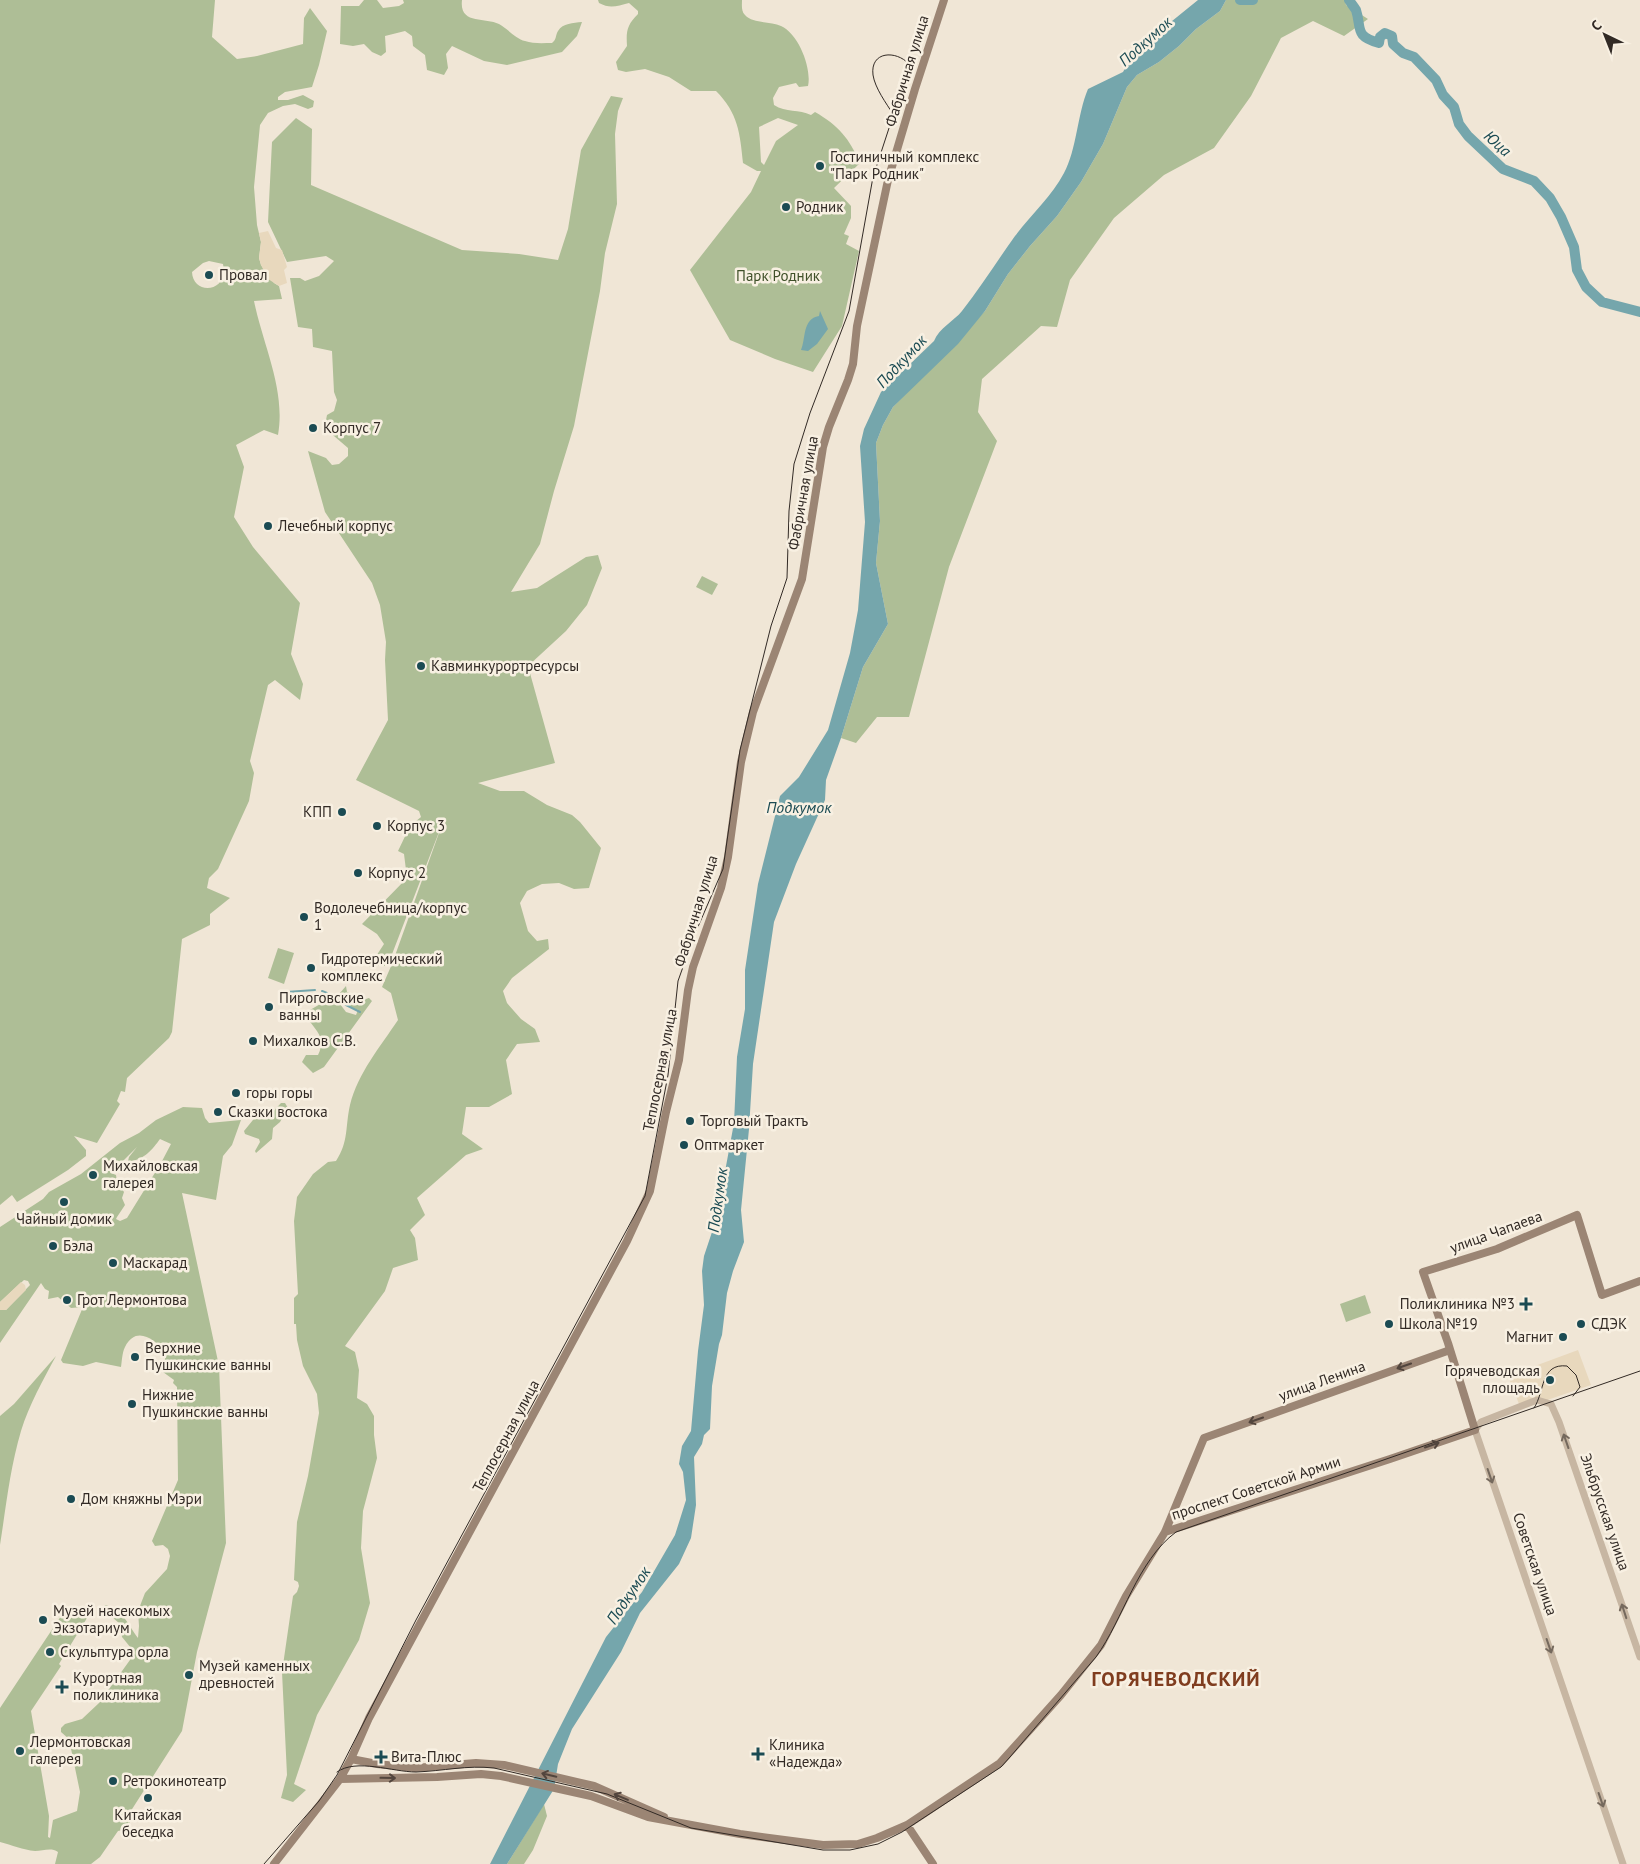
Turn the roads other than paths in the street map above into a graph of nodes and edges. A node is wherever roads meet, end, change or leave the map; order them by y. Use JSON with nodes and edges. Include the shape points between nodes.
{"nodes":[{"id":1,"x":944,"y":0,"type":"edge"},
{"id":2,"x":688,"y":990,"type":"joint"},
{"id":3,"x":1423,"y":1272,"type":"joint"},
{"id":4,"x":1640,"y":1282,"type":"edge"},
{"id":5,"x":1450,"y":1350,"type":"junction"},
{"id":6,"x":1551,"y":1404,"type":"joint"},
{"id":7,"x":1474,"y":1430,"type":"junction"},
{"id":8,"x":1165,"y":1532,"type":"junction"},
{"id":9,"x":1640,"y":1657,"type":"edge"},
{"id":10,"x":351,"y":1759,"type":"junction"},
{"id":11,"x":340,"y":1779,"type":"junction"},
{"id":12,"x":678,"y":1823,"type":"junction"},
{"id":13,"x":907,"y":1825,"type":"junction"},
{"id":14,"x":274,"y":1864,"type":"edge"},
{"id":15,"x":933,"y":1864,"type":"edge"},
{"id":16,"x":1624,"y":1864,"type":"edge"}],
"edges":[{"from":1,"to":2,"type":"main road","name":"Фабричная улица","via":[[888,180],[857,326],[853,364],[823,447],[802,579],[749,727],[723,880]]},
{"from":2,"to":10,"type":"main road","name":"Теплосерная улица","via":[[679,1060],[650,1192],[369,1718]]},
{"from":3,"to":4,"type":"main road","name":"улица Чапаева","via":[[1497,1248],[1577,1215],[1602,1295]]},
{"from":3,"to":5,"type":"main road","name":"Советская улица"},
{"from":5,"to":7,"type":"main road","name":"Советская улица"},
{"from":5,"to":8,"type":"main road","name":"улица Ленина","one_way":true,"via":[[1204,1438]]},
{"from":6,"to":7,"type":"street","name":"проспект Советской Армии","via":[[1537,1400],[1481,1422]]},
{"from":9,"to":6,"type":"street","name":"Эльбрусская улица","one_way":true,"via":[[1560,1422]]},
{"from":8,"to":7,"type":"main road","name":"проспект Советской Армии","one_way":true},
{"from":7,"to":16,"type":"street","name":"Советская улица","one_way":true},
{"from":8,"to":13,"type":"main road","name":"проспект Советской Армии","via":[[1101,1645],[1061,1695],[1000,1763]]},
{"from":10,"to":11,"type":"main road","name":"Теплосерная улица"},
{"from":12,"to":10,"type":"main road","name":"проспект Советской Армии","one_way":true,"via":[[594,1786],[504,1765],[476,1763],[415,1768]]},
{"from":11,"to":12,"type":"main road","name":"проспект Советской Армии","one_way":true,"via":[[501,1776],[591,1796],[648,1817]]},
{"from":11,"to":14,"type":"main road","name":"Теплосерная улица"},
{"from":12,"to":13,"type":"main road","name":"проспект Советской Армии","via":[[842,1846],[878,1838]]},
{"from":13,"to":15,"type":"main road"}]}
